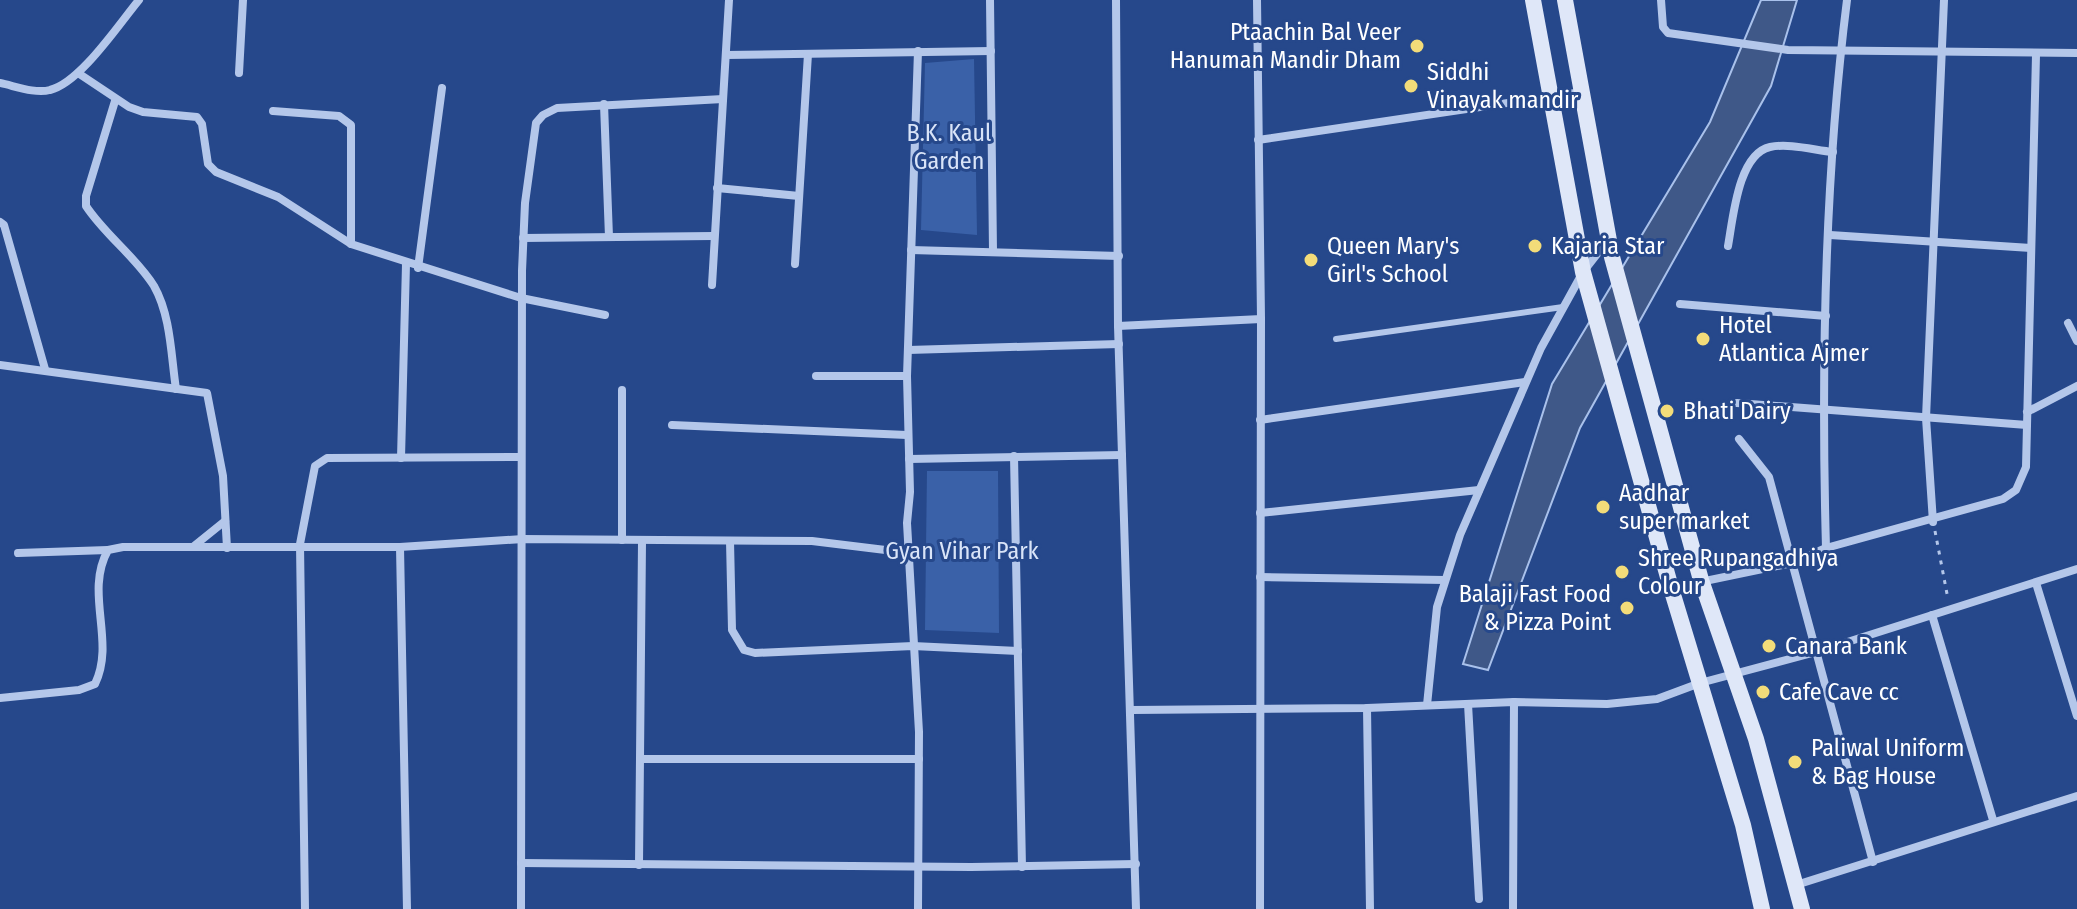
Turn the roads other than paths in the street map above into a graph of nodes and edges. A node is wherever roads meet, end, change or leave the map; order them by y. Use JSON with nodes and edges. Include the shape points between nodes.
{"nodes":[{"id":1,"x":139,"y":0,"type":"edge"},
{"id":2,"x":243,"y":0,"type":"edge"},
{"id":3,"x":729,"y":0,"type":"edge"},
{"id":4,"x":990,"y":0,"type":"edge"},
{"id":5,"x":1116,"y":0,"type":"edge"},
{"id":6,"x":1257,"y":0,"type":"edge"},
{"id":7,"x":1533,"y":0,"type":"edge"},
{"id":8,"x":1565,"y":0,"type":"edge"},
{"id":9,"x":1661,"y":0,"type":"edge"},
{"id":10,"x":1847,"y":0,"type":"edge"},
{"id":11,"x":1944,"y":0,"type":"edge"},
{"id":12,"x":918,"y":51,"type":"junction"},
{"id":13,"x":991,"y":51,"type":"junction"},
{"id":14,"x":1840,"y":52,"type":"junction"},
{"id":15,"x":2077,"y":53,"type":"edge"},
{"id":16,"x":808,"y":54,"type":"junction"},
{"id":17,"x":1944,"y":54,"type":"junction"},
{"id":18,"x":726,"y":55,"type":"junction"},
{"id":19,"x":2036,"y":55,"type":"junction"},
{"id":20,"x":78,"y":73,"type":"junction"},
{"id":21,"x":239,"y":73,"type":"dead end"},
{"id":22,"x":0,"y":83,"type":"edge"},
{"id":23,"x":442,"y":88,"type":"dead end"},
{"id":24,"x":1584,"y":92,"type":"junction"},
{"id":25,"x":1553,"y":96,"type":"junction"},
{"id":26,"x":723,"y":99,"type":"junction"},
{"id":27,"x":115,"y":101,"type":"junction"},
{"id":28,"x":604,"y":104,"type":"junction"},
{"id":29,"x":273,"y":111,"type":"dead end"},
{"id":30,"x":1258,"y":140,"type":"junction"},
{"id":31,"x":1833,"y":152,"type":"junction"},
{"id":32,"x":717,"y":188,"type":"junction"},
{"id":33,"x":799,"y":196,"type":"junction"},
{"id":34,"x":0,"y":222,"type":"edge"},
{"id":35,"x":1830,"y":235,"type":"junction"},
{"id":36,"x":713,"y":236,"type":"junction"},
{"id":37,"x":609,"y":237,"type":"junction"},
{"id":38,"x":523,"y":238,"type":"junction"},
{"id":39,"x":1934,"y":242,"type":"junction"},
{"id":40,"x":351,"y":244,"type":"junction"},
{"id":41,"x":1728,"y":246,"type":"dead end"},
{"id":42,"x":2031,"y":248,"type":"junction"},
{"id":43,"x":1610,"y":249,"type":"junction"},
{"id":44,"x":911,"y":250,"type":"junction"},
{"id":45,"x":993,"y":251,"type":"junction"},
{"id":46,"x":1119,"y":256,"type":"junction"},
{"id":47,"x":406,"y":264,"type":"junction"},
{"id":48,"x":795,"y":264,"type":"dead end"},
{"id":49,"x":418,"y":268,"type":"junction"},
{"id":50,"x":1583,"y":272,"type":"junction"},
{"id":51,"x":712,"y":285,"type":"dead end"},
{"id":52,"x":521,"y":298,"type":"junction"},
{"id":53,"x":1680,"y":304,"type":"dead end"},
{"id":54,"x":1563,"y":307,"type":"junction"},
{"id":55,"x":605,"y":315,"type":"dead end"},
{"id":56,"x":1826,"y":316,"type":"junction"},
{"id":57,"x":1261,"y":319,"type":"junction"},
{"id":58,"x":2068,"y":323,"type":"dead end"},
{"id":59,"x":1118,"y":326,"type":"junction"},
{"id":60,"x":1336,"y":339,"type":"dead end"},
{"id":61,"x":2077,"y":341,"type":"edge"},
{"id":62,"x":1119,"y":344,"type":"junction"},
{"id":63,"x":908,"y":350,"type":"junction"},
{"id":64,"x":0,"y":365,"type":"edge"},
{"id":65,"x":45,"y":369,"type":"junction"},
{"id":66,"x":816,"y":376,"type":"dead end"},
{"id":67,"x":907,"y":376,"type":"junction"},
{"id":68,"x":1525,"y":382,"type":"junction"},
{"id":69,"x":2077,"y":386,"type":"edge"},
{"id":70,"x":176,"y":389,"type":"junction"},
{"id":71,"x":622,"y":390,"type":"dead end"},
{"id":72,"x":1737,"y":403,"type":"dead end"},
{"id":73,"x":1822,"y":411,"type":"junction"},
{"id":74,"x":2027,"y":412,"type":"junction"},
{"id":75,"x":1926,"y":418,"type":"junction"},
{"id":76,"x":1260,"y":420,"type":"junction"},
{"id":77,"x":672,"y":425,"type":"dead end"},
{"id":78,"x":2027,"y":425,"type":"junction"},
{"id":79,"x":907,"y":435,"type":"junction"},
{"id":80,"x":1739,"y":439,"type":"dead end"},
{"id":81,"x":1122,"y":455,"type":"junction"},
{"id":82,"x":1014,"y":456,"type":"junction"},
{"id":83,"x":520,"y":457,"type":"junction"},
{"id":84,"x":401,"y":458,"type":"junction"},
{"id":85,"x":909,"y":459,"type":"junction"},
{"id":86,"x":1479,"y":490,"type":"junction"},
{"id":87,"x":1260,"y":513,"type":"junction"},
{"id":88,"x":225,"y":521,"type":"junction"},
{"id":89,"x":1933,"y":522,"type":"junction"},
{"id":90,"x":523,"y":539,"type":"junction"},
{"id":91,"x":622,"y":540,"type":"junction"},
{"id":92,"x":730,"y":541,"type":"junction"},
{"id":93,"x":642,"y":542,"type":"junction"},
{"id":94,"x":300,"y":544,"type":"junction"},
{"id":95,"x":194,"y":546,"type":"junction"},
{"id":96,"x":400,"y":547,"type":"junction"},
{"id":97,"x":227,"y":548,"type":"junction"},
{"id":98,"x":1826,"y":548,"type":"junction"},
{"id":99,"x":108,"y":550,"type":"junction"},
{"id":100,"x":18,"y":553,"type":"dead end"},
{"id":101,"x":910,"y":553,"type":"junction"},
{"id":102,"x":1792,"y":563,"type":"junction"},
{"id":103,"x":2077,"y":569,"type":"edge"},
{"id":104,"x":1260,"y":577,"type":"junction"},
{"id":105,"x":1445,"y":580,"type":"junction"},
{"id":106,"x":1701,"y":580,"type":"junction"},
{"id":107,"x":2036,"y":583,"type":"junction"},
{"id":108,"x":1671,"y":588,"type":"junction"},
{"id":109,"x":1932,"y":615,"type":"junction"},
{"id":110,"x":913,"y":646,"type":"junction"},
{"id":111,"x":1018,"y":651,"type":"junction"},
{"id":112,"x":1816,"y":652,"type":"junction"},
{"id":113,"x":1736,"y":675,"type":"junction"},
{"id":114,"x":1700,"y":683,"type":"junction"},
{"id":115,"x":0,"y":698,"type":"edge"},
{"id":116,"x":1514,"y":702,"type":"junction"},
{"id":117,"x":1472,"y":704,"type":"junction"},
{"id":118,"x":1427,"y":705,"type":"junction"},
{"id":119,"x":1259,"y":708,"type":"junction"},
{"id":120,"x":1367,"y":708,"type":"junction"},
{"id":121,"x":1132,"y":710,"type":"junction"},
{"id":122,"x":2076,"y":712,"type":"edge"},
{"id":123,"x":641,"y":759,"type":"junction"},
{"id":124,"x":919,"y":759,"type":"junction"},
{"id":125,"x":2077,"y":796,"type":"edge"},
{"id":126,"x":1993,"y":820,"type":"junction"},
{"id":127,"x":1873,"y":862,"type":"junction"},
{"id":128,"x":521,"y":863,"type":"junction"},
{"id":129,"x":1136,"y":864,"type":"junction"},
{"id":130,"x":639,"y":865,"type":"junction"},
{"id":131,"x":919,"y":867,"type":"junction"},
{"id":132,"x":1022,"y":867,"type":"junction"},
{"id":133,"x":1796,"y":885,"type":"junction"},
{"id":134,"x":1479,"y":899,"type":"dead end"},
{"id":135,"x":305,"y":909,"type":"edge"},
{"id":136,"x":407,"y":909,"type":"edge"},
{"id":137,"x":521,"y":909,"type":"edge"},
{"id":138,"x":918,"y":909,"type":"edge"},
{"id":139,"x":1136,"y":909,"type":"edge"},
{"id":140,"x":1260,"y":909,"type":"edge"},
{"id":141,"x":1370,"y":909,"type":"edge"},
{"id":142,"x":1513,"y":909,"type":"edge"},
{"id":143,"x":1762,"y":909,"type":"edge"},
{"id":144,"x":1802,"y":909,"type":"edge"}],
"edges":[{"from":1,"to":20,"type":"street"},
{"from":2,"to":21,"type":"street"},
{"from":3,"to":18,"type":"street"},
{"from":4,"to":13,"type":"street"},
{"from":5,"to":46,"type":"street"},
{"from":6,"to":30,"type":"street"},
{"from":7,"to":25,"type":"street"},
{"from":8,"to":24,"type":"street"},
{"from":9,"to":14,"type":"street","via":[[1663,27],[1677,36]]},
{"from":10,"to":14,"type":"street"},
{"from":11,"to":17,"type":"street"},
{"from":12,"to":13,"type":"street"},
{"from":12,"to":16,"type":"street"},
{"from":12,"to":44,"type":"street"},
{"from":13,"to":45,"type":"street"},
{"from":14,"to":17,"type":"street"},
{"from":14,"to":31,"type":"street"},
{"from":15,"to":19,"type":"street"},
{"from":16,"to":18,"type":"street"},
{"from":16,"to":33,"type":"street"},
{"from":17,"to":19,"type":"street"},
{"from":17,"to":39,"type":"street"},
{"from":18,"to":26,"type":"street"},
{"from":19,"to":42,"type":"street"},
{"from":20,"to":22,"type":"street","via":[[52,90]]},
{"from":20,"to":27,"type":"street"},
{"from":23,"to":49,"type":"street"},
{"from":24,"to":25,"type":"street"},
{"from":24,"to":43,"type":"street"},
{"from":25,"to":30,"type":"street"},
{"from":25,"to":50,"type":"street"},
{"from":26,"to":28,"type":"street"},
{"from":26,"to":32,"type":"street"},
{"from":27,"to":40,"type":"street","via":[[143,112],[197,117],[208,164],[216,172],[278,197]]},
{"from":27,"to":70,"type":"street","via":[[86,206],[159,296]]},
{"from":28,"to":37,"type":"street"},
{"from":28,"to":38,"type":"street","via":[[557,108],[536,123]]},
{"from":29,"to":40,"type":"street","via":[[339,116],[351,125]]},
{"from":30,"to":57,"type":"street"},
{"from":31,"to":35,"type":"street"},
{"from":31,"to":41,"type":"street","via":[[1777,146],[1759,154],[1739,186]]},
{"from":32,"to":33,"type":"street"},
{"from":32,"to":36,"type":"street"},
{"from":33,"to":48,"type":"street"},
{"from":34,"to":65,"type":"street"},
{"from":35,"to":39,"type":"street"},
{"from":35,"to":56,"type":"street"},
{"from":36,"to":37,"type":"street"},
{"from":36,"to":51,"type":"street"},
{"from":37,"to":38,"type":"street"},
{"from":38,"to":52,"type":"street"},
{"from":39,"to":42,"type":"street"},
{"from":39,"to":75,"type":"street"},
{"from":40,"to":47,"type":"street"},
{"from":42,"to":74,"type":"street"},
{"from":43,"to":50,"type":"street"},
{"from":43,"to":106,"type":"street"},
{"from":44,"to":45,"type":"street"},
{"from":44,"to":63,"type":"street"},
{"from":45,"to":46,"type":"street"},
{"from":46,"to":59,"type":"street"},
{"from":47,"to":49,"type":"street"},
{"from":47,"to":84,"type":"street"},
{"from":49,"to":52,"type":"street"},
{"from":50,"to":54,"type":"street"},
{"from":50,"to":108,"type":"street"},
{"from":52,"to":55,"type":"street"},
{"from":52,"to":83,"type":"street"},
{"from":53,"to":56,"type":"street"},
{"from":54,"to":60,"type":"lane"},
{"from":54,"to":68,"type":"street"},
{"from":56,"to":73,"type":"street"},
{"from":57,"to":59,"type":"street"},
{"from":57,"to":76,"type":"street"},
{"from":58,"to":61,"type":"street"},
{"from":59,"to":62,"type":"street"},
{"from":62,"to":63,"type":"street"},
{"from":62,"to":81,"type":"street"},
{"from":63,"to":67,"type":"street"},
{"from":64,"to":65,"type":"street"},
{"from":65,"to":70,"type":"street"},
{"from":66,"to":67,"type":"street"},
{"from":67,"to":79,"type":"street"},
{"from":68,"to":76,"type":"street"},
{"from":68,"to":86,"type":"street"},
{"from":69,"to":74,"type":"street"},
{"from":70,"to":88,"type":"street","via":[[207,393],[223,476]]},
{"from":71,"to":91,"type":"street"},
{"from":72,"to":73,"type":"street"},
{"from":73,"to":75,"type":"street"},
{"from":73,"to":98,"type":"street"},
{"from":74,"to":78,"type":"street"},
{"from":75,"to":78,"type":"street"},
{"from":75,"to":89,"type":"street"},
{"from":76,"to":87,"type":"street"},
{"from":77,"to":79,"type":"street"},
{"from":78,"to":89,"type":"street","via":[[2026,467],[2016,490]]},
{"from":79,"to":85,"type":"street"},
{"from":80,"to":102,"type":"street","via":[[1769,477]]},
{"from":81,"to":82,"type":"street"},
{"from":81,"to":121,"type":"street"},
{"from":82,"to":85,"type":"street"},
{"from":82,"to":111,"type":"street"},
{"from":83,"to":84,"type":"street"},
{"from":83,"to":90,"type":"street"},
{"from":84,"to":94,"type":"street","via":[[321,461],[315,466]]},
{"from":85,"to":101,"type":"street"},
{"from":86,"to":87,"type":"street"},
{"from":86,"to":105,"type":"street"},
{"from":87,"to":104,"type":"street"},
{"from":88,"to":95,"type":"street"},
{"from":88,"to":97,"type":"street"},
{"from":89,"to":98,"type":"street"},
{"from":90,"to":91,"type":"street"},
{"from":90,"to":96,"type":"street"},
{"from":90,"to":128,"type":"street"},
{"from":91,"to":93,"type":"street"},
{"from":92,"to":93,"type":"street"},
{"from":92,"to":101,"type":"street","via":[[812,541]]},
{"from":92,"to":110,"type":"street","via":[[732,630],[744,650]]},
{"from":93,"to":123,"type":"street"},
{"from":94,"to":96,"type":"street"},
{"from":94,"to":97,"type":"street"},
{"from":94,"to":135,"type":"street"},
{"from":95,"to":97,"type":"street"},
{"from":95,"to":99,"type":"street"},
{"from":96,"to":136,"type":"street"},
{"from":98,"to":102,"type":"street"},
{"from":99,"to":100,"type":"street"},
{"from":99,"to":115,"type":"street","via":[[96,588],[103,659],[95,684]]},
{"from":101,"to":110,"type":"street"},
{"from":102,"to":106,"type":"street"},
{"from":102,"to":112,"type":"street"},
{"from":103,"to":107,"type":"street"},
{"from":104,"to":105,"type":"street"},
{"from":104,"to":119,"type":"street"},
{"from":105,"to":118,"type":"street","via":[[1432,639]]},
{"from":106,"to":108,"type":"street"},
{"from":106,"to":113,"type":"street"},
{"from":107,"to":109,"type":"street"},
{"from":107,"to":122,"type":"street"},
{"from":108,"to":114,"type":"street"},
{"from":109,"to":112,"type":"street"},
{"from":109,"to":126,"type":"street"},
{"from":110,"to":111,"type":"street"},
{"from":110,"to":124,"type":"street"},
{"from":111,"to":132,"type":"street"},
{"from":112,"to":113,"type":"street"},
{"from":112,"to":127,"type":"street"},
{"from":113,"to":114,"type":"street"},
{"from":113,"to":133,"type":"street"},
{"from":114,"to":116,"type":"street","via":[[1657,699]]},
{"from":114,"to":143,"type":"street"},
{"from":116,"to":117,"type":"street"},
{"from":116,"to":142,"type":"street"},
{"from":117,"to":118,"type":"street"},
{"from":117,"to":134,"type":"street"},
{"from":118,"to":120,"type":"street"},
{"from":119,"to":120,"type":"street"},
{"from":119,"to":121,"type":"street"},
{"from":119,"to":140,"type":"street"},
{"from":120,"to":141,"type":"street"},
{"from":121,"to":129,"type":"street"},
{"from":123,"to":124,"type":"street"},
{"from":123,"to":130,"type":"street"},
{"from":124,"to":131,"type":"street"},
{"from":125,"to":126,"type":"street"},
{"from":126,"to":127,"type":"street"},
{"from":127,"to":133,"type":"street"},
{"from":128,"to":130,"type":"street"},
{"from":128,"to":137,"type":"street"},
{"from":129,"to":132,"type":"street"},
{"from":129,"to":139,"type":"street"},
{"from":130,"to":131,"type":"street"},
{"from":131,"to":132,"type":"street"},
{"from":131,"to":138,"type":"street"},
{"from":133,"to":144,"type":"street"}]}
